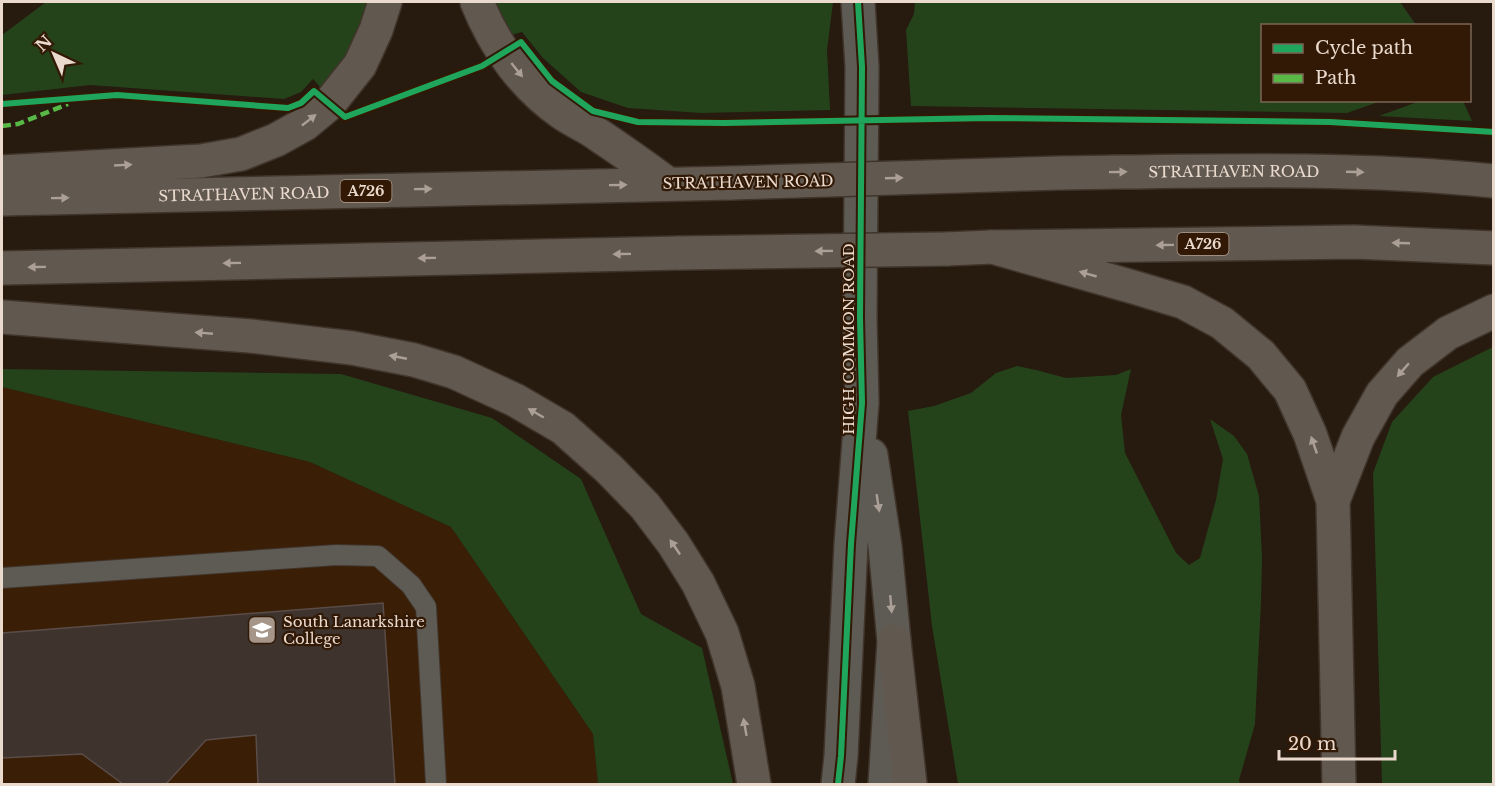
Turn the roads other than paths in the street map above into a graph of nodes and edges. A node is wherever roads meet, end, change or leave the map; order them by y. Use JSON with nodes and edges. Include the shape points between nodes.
{"nodes":[{"id":1,"x":385,"y":2,"type":"edge"},
{"id":2,"x":477,"y":2,"type":"edge"},
{"id":3,"x":858,"y":2,"type":"edge"},
{"id":4,"x":2,"y":172,"type":"edge"},
{"id":5,"x":1494,"y":181,"type":"edge"},
{"id":6,"x":668,"y":184,"type":"junction"},
{"id":7,"x":2,"y":199,"type":"edge"},
{"id":8,"x":992,"y":247,"type":"junction"},
{"id":9,"x":1494,"y":248,"type":"edge"},
{"id":10,"x":2,"y":268,"type":"edge"},
{"id":11,"x":1494,"y":311,"type":"edge"},
{"id":12,"x":2,"y":316,"type":"edge"},
{"id":13,"x":862,"y":403,"type":"junction"},
{"id":14,"x":1333,"y":501,"type":"junction"},
{"id":15,"x":2,"y":578,"type":"edge"},
{"id":16,"x":894,"y":640,"type":"junction"},
{"id":17,"x":436,"y":784,"type":"edge"},
{"id":18,"x":754,"y":784,"type":"edge"},
{"id":19,"x":838,"y":784,"type":"edge"},
{"id":20,"x":885,"y":784,"type":"edge"},
{"id":21,"x":910,"y":784,"type":"edge"},
{"id":22,"x":1339,"y":784,"type":"edge"}],
"edges":[{"from":4,"to":1,"type":"main road","one_way":true,"via":[[201,161],[241,154],[276,140],[305,124],[329,104],[360,65]]},
{"from":2,"to":6,"type":"main road","one_way":true,"via":[[503,53],[532,89]]},
{"from":3,"to":13,"type":"street","name":"HIGH COMMON ROAD","via":[[862,67]]},
{"from":6,"to":5,"type":"main road","name":"STRATHAVEN ROAD","number":"A726","one_way":true,"bridge":true,"via":[[1220,170],[1396,174]]},
{"from":7,"to":6,"type":"main road","name":"STRATHAVEN ROAD","number":"A726","one_way":true},
{"from":9,"to":8,"type":"main road","number":"A726","one_way":true,"via":[[1354,242]]},
{"from":8,"to":10,"type":"main road","number":"A726","one_way":true,"bridge":true},
{"from":14,"to":8,"type":"main road","number":"A726","one_way":true,"via":[[1290,390],[1261,355],[1222,322],[1183,302],[1134,286]]},
{"from":11,"to":14,"type":"main road","number":"A726","one_way":true,"via":[[1448,333],[1410,362],[1382,394],[1358,437]]},
{"from":18,"to":12,"type":"main road","one_way":true,"via":[[738,686],[722,633],[698,583],[645,506],[563,428],[454,372],[414,360],[250,336]]},
{"from":13,"to":16,"type":"street","name":"HIGH COMMON ROAD","one_way":true,"via":[[885,546]]},
{"from":13,"to":19,"type":"street","name":"HIGH COMMON ROAD"},
{"from":14,"to":22,"type":"main road","number":"A726"},
{"from":15,"to":17,"type":"lane","via":[[336,555],[378,556],[411,585],[426,607]]},
{"from":16,"to":20,"type":"street","name":"HIGH COMMON ROAD"},
{"from":16,"to":21,"type":"main road"}]}
